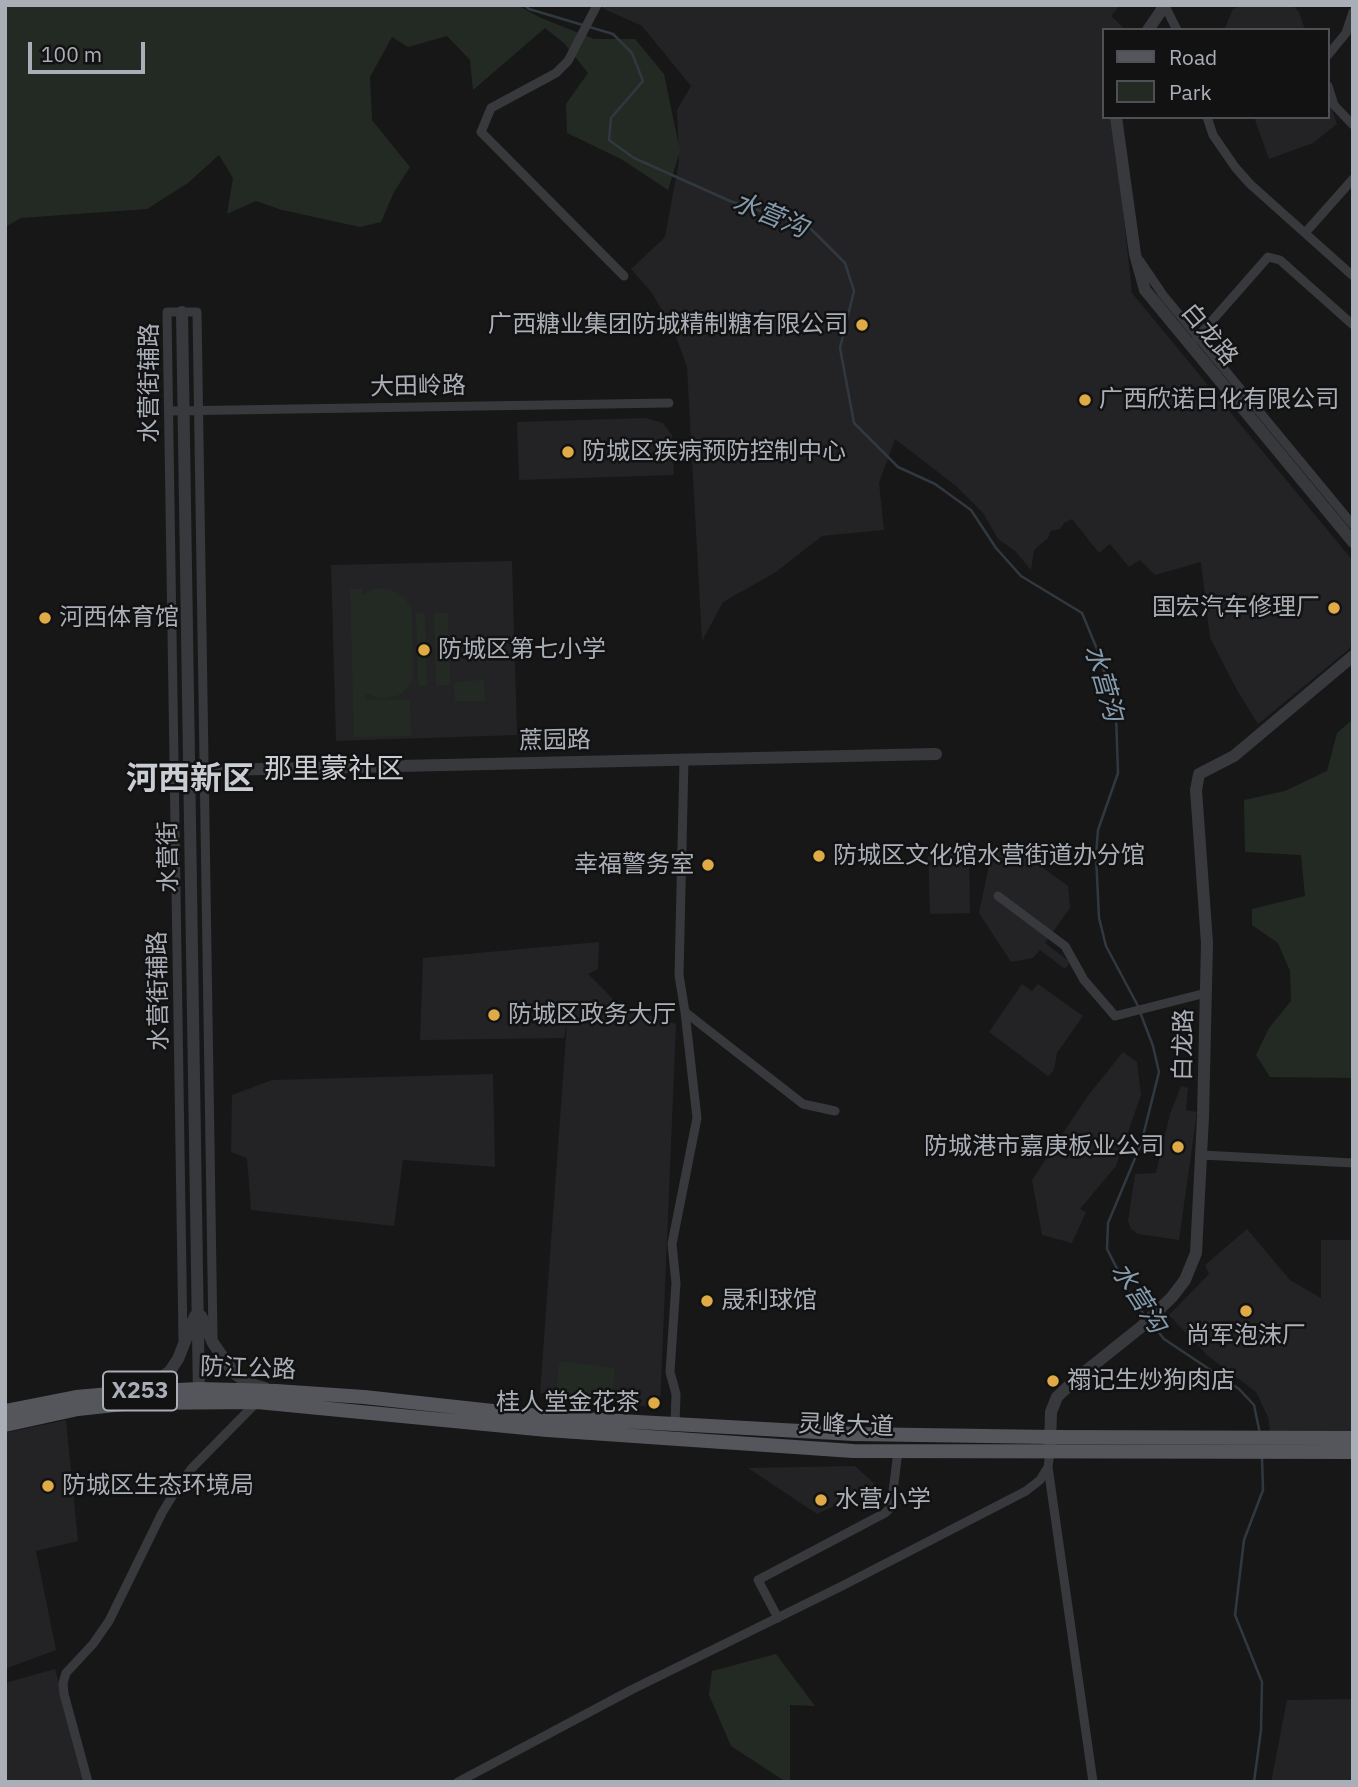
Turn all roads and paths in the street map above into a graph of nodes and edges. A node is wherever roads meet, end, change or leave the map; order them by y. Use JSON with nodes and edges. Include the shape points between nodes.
{"nodes":[{"id":1,"x":1165,"y":6,"type":"edge"},
{"id":2,"x":596,"y":7,"type":"edge"},
{"id":3,"x":1353,"y":12,"type":"edge"},
{"id":4,"x":1149,"y":28,"type":"edge"},
{"id":5,"x":1176,"y":28,"type":"edge"},
{"id":6,"x":1330,"y":53,"type":"edge"},
{"id":7,"x":1330,"y":92,"type":"edge"},
{"id":8,"x":1116,"y":119,"type":"edge"},
{"id":9,"x":1208,"y":119,"type":"edge"},
{"id":10,"x":1353,"y":125,"type":"edge"},
{"id":11,"x":1353,"y":179,"type":"edge"},
{"id":12,"x":1305,"y":233,"type":"junction"},
{"id":13,"x":624,"y":276,"type":"dead end"},
{"id":14,"x":1353,"y":276,"type":"edge"},
{"id":15,"x":182,"y":312,"type":"junction"},
{"id":16,"x":1353,"y":325,"type":"edge"},
{"id":17,"x":1194,"y":341,"type":"junction"},
{"id":18,"x":668,"y":403,"type":"dead end"},
{"id":19,"x":184,"y":410,"type":"junction"},
{"id":20,"x":198,"y":410,"type":"junction"},
{"id":21,"x":169,"y":411,"type":"junction"},
{"id":22,"x":1353,"y":525,"type":"edge"},
{"id":23,"x":1353,"y":542,"type":"edge"},
{"id":24,"x":1353,"y":656,"type":"edge"},
{"id":25,"x":936,"y":754,"type":"dead end"},
{"id":26,"x":684,"y":760,"type":"junction"},
{"id":27,"x":204,"y":770,"type":"junction"},
{"id":28,"x":175,"y":771,"type":"junction"},
{"id":29,"x":189,"y":771,"type":"junction"},
{"id":30,"x":998,"y":896,"type":"dead end"},
{"id":31,"x":1206,"y":993,"type":"junction"},
{"id":32,"x":685,"y":1012,"type":"junction"},
{"id":33,"x":835,"y":1111,"type":"dead end"},
{"id":34,"x":1202,"y":1155,"type":"junction"},
{"id":35,"x":1353,"y":1163,"type":"edge"},
{"id":36,"x":198,"y":1310,"type":"junction"},
{"id":37,"x":213,"y":1343,"type":"junction"},
{"id":38,"x":183,"y":1345,"type":"junction"},
{"id":39,"x":276,"y":1391,"type":"junction"},
{"id":40,"x":133,"y":1392,"type":"junction"},
{"id":41,"x":199,"y":1395,"type":"junction"},
{"id":42,"x":257,"y":1402,"type":"junction"},
{"id":43,"x":5,"y":1411,"type":"edge"},
{"id":44,"x":449,"y":1413,"type":"junction"},
{"id":45,"x":5,"y":1424,"type":"edge"},
{"id":46,"x":675,"y":1425,"type":"junction"},
{"id":47,"x":1353,"y":1438,"type":"edge"},
{"id":48,"x":1050,"y":1444,"type":"junction"},
{"id":49,"x":1270,"y":1445,"type":"junction"},
{"id":50,"x":898,"y":1451,"type":"junction"},
{"id":51,"x":1353,"y":1452,"type":"edge"},
{"id":52,"x":1048,"y":1467,"type":"junction"},
{"id":53,"x":778,"y":1618,"type":"junction"},
{"id":54,"x":88,"y":1782,"type":"edge"},
{"id":55,"x":457,"y":1782,"type":"edge"},
{"id":56,"x":1093,"y":1782,"type":"edge"}],
"edges":[{"from":1,"to":4,"type":"street"},
{"from":1,"to":5,"type":"street"},
{"from":2,"to":13,"type":"street","via":[[568,61],[556,73],[491,108],[481,132]]},
{"from":3,"to":6,"type":"street","via":[[1346,33]]},
{"from":7,"to":10,"type":"street","via":[[1334,105]]},
{"from":8,"to":17,"type":"street","name":"白龙路","via":[[1135,254],[1145,290]]},
{"from":9,"to":12,"type":"street","via":[[1235,167]]},
{"from":11,"to":12,"type":"street"},
{"from":12,"to":14,"type":"street"},
{"from":15,"to":19,"type":"street","name":"水营街"},
{"from":15,"to":20,"type":"street","name":"水营街辅路","via":[[197,312]]},
{"from":15,"to":21,"type":"street","name":"水营街辅路","via":[[167,312]]},
{"from":16,"to":17,"type":"street","via":[[1280,260],[1268,257]]},
{"from":17,"to":22,"type":"street"},
{"from":17,"to":23,"type":"street","name":"白龙路"},
{"from":18,"to":20,"type":"street","name":"大田岭路"},
{"from":19,"to":20,"type":"street","name":"大田岭路"},
{"from":19,"to":21,"type":"street","name":"大田岭路"},
{"from":19,"to":29,"type":"street","name":"水营街"},
{"from":20,"to":27,"type":"street","name":"水营街辅路"},
{"from":21,"to":28,"type":"street","name":"水营街辅路"},
{"from":24,"to":31,"type":"street","name":"白龙路","via":[[1234,756],[1199,774],[1196,790]]},
{"from":25,"to":26,"type":"street","name":"蔗园路"},
{"from":26,"to":27,"type":"street","name":"蔗园路"},
{"from":26,"to":32,"type":"street","via":[[679,975]]},
{"from":27,"to":29,"type":"street","name":"蔗园路"},
{"from":27,"to":37,"type":"street","name":"水营街辅路"},
{"from":28,"to":29,"type":"street","name":"蔗园路"},
{"from":28,"to":38,"type":"street","name":"水营街辅路"},
{"from":29,"to":36,"type":"street","name":"水营街"},
{"from":30,"to":31,"type":"street","via":[[1065,946],[1084,979],[1115,1016]]},
{"from":31,"to":34,"type":"street","name":"白龙路"},
{"from":32,"to":33,"type":"street","via":[[803,1104]]},
{"from":32,"to":46,"type":"street","via":[[697,1118],[673,1244],[676,1283],[670,1372],[676,1394]]},
{"from":34,"to":35,"type":"street"},
{"from":34,"to":48,"type":"street","name":"白龙路","via":[[1196,1253],[1185,1280],[1141,1327],[1057,1397],[1051,1412]]},
{"from":36,"to":37,"type":"street"},
{"from":36,"to":38,"type":"street"},
{"from":36,"to":41,"type":"street","name":"水营街"},
{"from":37,"to":39,"type":"street","via":[[234,1373],[248,1383]]},
{"from":38,"to":40,"type":"street","via":[[170,1371]]},
{"from":39,"to":41,"type":"main road","name":"防江公路","number":"X253"},
{"from":39,"to":44,"type":"main road","name":"防江公路","number":"X253"},
{"from":40,"to":41,"type":"main road","name":"防江公路","number":"X253"},
{"from":40,"to":43,"type":"main road","name":"防江公路","number":"X253"},
{"from":41,"to":42,"type":"main road","name":"防江公路","number":"X253"},
{"from":41,"to":45,"type":"main road","name":"防江公路","number":"X253","via":[[78,1409]]},
{"from":42,"to":44,"type":"main road","name":"防江公路","number":"X253"},
{"from":42,"to":54,"type":"street","via":[[184,1479],[110,1621],[66,1673],[64,1694]]},
{"from":44,"to":46,"type":"main road","name":"灵峰大道"},
{"from":44,"to":50,"type":"main road","name":"灵峰大道","via":[[645,1436]]},
{"from":46,"to":48,"type":"main road","name":"灵峰大道"},
{"from":47,"to":49,"type":"main road"},
{"from":48,"to":49,"type":"main road","name":"灵峰大道"},
{"from":48,"to":50,"type":"main road","name":"灵峰大道"},
{"from":48,"to":52,"type":"street"},
{"from":49,"to":51,"type":"main road"},
{"from":50,"to":53,"type":"street","via":[[886,1513],[758,1580]]},
{"from":52,"to":53,"type":"street","via":[[1026,1491]]},
{"from":52,"to":56,"type":"street"},
{"from":53,"to":55,"type":"street","via":[[631,1689]]}]}
